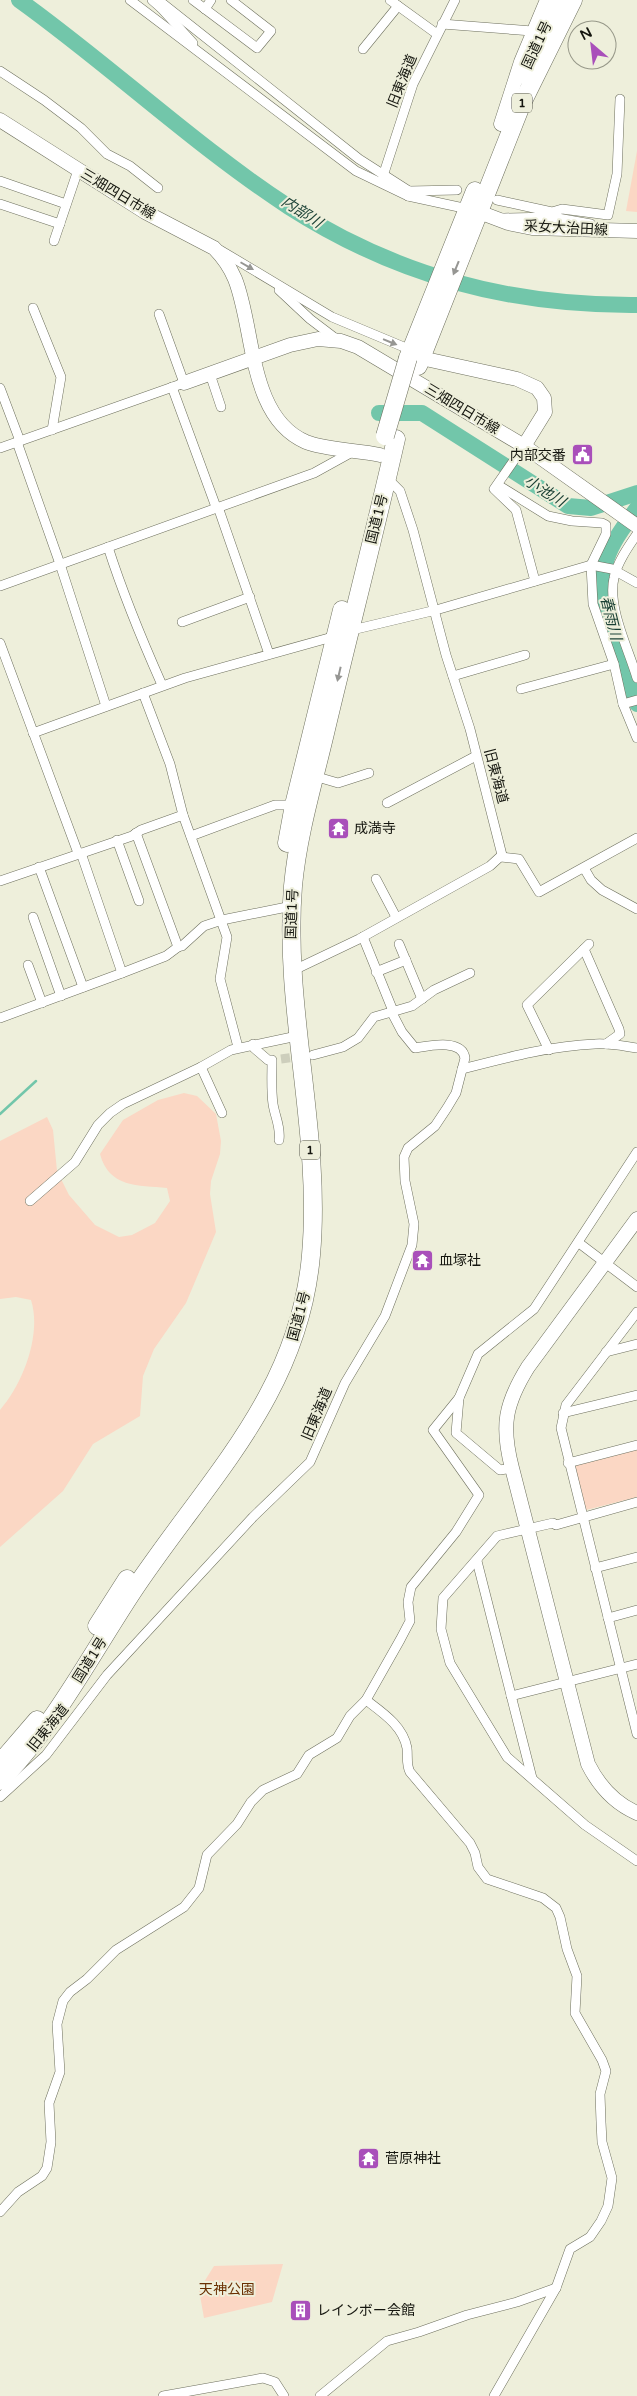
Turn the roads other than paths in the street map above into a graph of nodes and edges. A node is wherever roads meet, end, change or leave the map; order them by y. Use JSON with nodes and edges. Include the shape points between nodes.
{"nodes":[{"id":1,"x":130,"y":0,"type":"edge"},
{"id":2,"x":152,"y":0,"type":"edge"},
{"id":3,"x":193,"y":0,"type":"edge"},
{"id":4,"x":211,"y":0,"type":"edge"},
{"id":5,"x":231,"y":0,"type":"edge"},
{"id":6,"x":390,"y":0,"type":"edge"},
{"id":7,"x":455,"y":0,"type":"edge"},
{"id":8,"x":547,"y":0,"type":"edge"},
{"id":9,"x":560,"y":0,"type":"edge"},
{"id":10,"x":573,"y":0,"type":"edge"},
{"id":11,"x":162,"y":3,"type":"edge"},
{"id":12,"x":398,"y":6,"type":"junction"},
{"id":13,"x":205,"y":9,"type":"junction"},
{"id":14,"x":442,"y":24,"type":"junction"},
{"id":15,"x":532,"y":31,"type":"junction"},
{"id":16,"x":437,"y":34,"type":"junction"},
{"id":17,"x":364,"y":50,"type":"dead end"},
{"id":18,"x":208,"y":60,"type":"junction"},
{"id":19,"x":0,"y":71,"type":"edge"},
{"id":20,"x":620,"y":99,"type":"dead end"},
{"id":21,"x":0,"y":120,"type":"edge"},
{"id":22,"x":501,"y":124,"type":"junction"},
{"id":23,"x":78,"y":170,"type":"junction"},
{"id":24,"x":383,"y":176,"type":"junction"},
{"id":25,"x":0,"y":181,"type":"edge"},
{"id":26,"x":158,"y":188,"type":"dead end"},
{"id":27,"x":456,"y":190,"type":"dead end"},
{"id":28,"x":409,"y":193,"type":"junction"},
{"id":29,"x":496,"y":200,"type":"dead end"},
{"id":30,"x":0,"y":204,"type":"edge"},
{"id":31,"x":66,"y":204,"type":"junction"},
{"id":32,"x":552,"y":214,"type":"junction"},
{"id":33,"x":471,"y":216,"type":"junction"},
{"id":34,"x":496,"y":218,"type":"junction"},
{"id":35,"x":60,"y":224,"type":"junction"},
{"id":36,"x":598,"y":231,"type":"junction"},
{"id":37,"x":637,"y":231,"type":"edge"},
{"id":38,"x":54,"y":241,"type":"dead end"},
{"id":39,"x":204,"y":242,"type":"junction"},
{"id":40,"x":267,"y":277,"type":"junction"},
{"id":41,"x":33,"y":308,"type":"dead end"},
{"id":42,"x":159,"y":314,"type":"dead end"},
{"id":43,"x":341,"y":341,"type":"junction"},
{"id":44,"x":417,"y":352,"type":"junction"},
{"id":45,"x":253,"y":358,"type":"junction"},
{"id":46,"x":210,"y":374,"type":"junction"},
{"id":47,"x":178,"y":385,"type":"junction"},
{"id":48,"x":0,"y":388,"type":"edge"},
{"id":49,"x":221,"y":407,"type":"dead end"},
{"id":50,"x":52,"y":430,"type":"junction"},
{"id":51,"x":390,"y":438,"type":"junction"},
{"id":52,"x":19,"y":442,"type":"junction"},
{"id":53,"x":0,"y":448,"type":"edge"},
{"id":54,"x":356,"y":450,"type":"junction"},
{"id":55,"x":521,"y":451,"type":"junction"},
{"id":56,"x":380,"y":455,"type":"junction"},
{"id":57,"x":387,"y":478,"type":"junction"},
{"id":58,"x":498,"y":484,"type":"junction"},
{"id":59,"x":217,"y":507,"type":"junction"},
{"id":60,"x":636,"y":528,"type":"edge"},
{"id":61,"x":108,"y":547,"type":"junction"},
{"id":62,"x":60,"y":564,"type":"junction"},
{"id":63,"x":594,"y":565,"type":"junction"},
{"id":64,"x":614,"y":570,"type":"junction"},
{"id":65,"x":535,"y":580,"type":"junction"},
{"id":66,"x":637,"y":583,"type":"edge"},
{"id":67,"x":0,"y":586,"type":"edge"},
{"id":68,"x":250,"y":597,"type":"junction"},
{"id":69,"x":436,"y":610,"type":"junction"},
{"id":70,"x":182,"y":622,"type":"dead end"},
{"id":71,"x":342,"y":634,"type":"junction"},
{"id":72,"x":0,"y":644,"type":"edge"},
{"id":73,"x":269,"y":654,"type":"junction"},
{"id":74,"x":525,"y":655,"type":"dead end"},
{"id":75,"x":614,"y":664,"type":"junction"},
{"id":76,"x":453,"y":676,"type":"junction"},
{"id":77,"x":637,"y":678,"type":"edge"},
{"id":78,"x":162,"y":686,"type":"junction"},
{"id":79,"x":521,"y":689,"type":"dead end"},
{"id":80,"x":143,"y":692,"type":"junction"},
{"id":81,"x":637,"y":700,"type":"edge"},
{"id":82,"x":625,"y":703,"type":"junction"},
{"id":83,"x":106,"y":706,"type":"junction"},
{"id":84,"x":33,"y":733,"type":"junction"},
{"id":85,"x":637,"y":738,"type":"edge"},
{"id":86,"x":476,"y":756,"type":"junction"},
{"id":87,"x":369,"y":772,"type":"dead end"},
{"id":88,"x":314,"y":776,"type":"junction"},
{"id":89,"x":387,"y":803,"type":"dead end"},
{"id":90,"x":294,"y":805,"type":"junction"},
{"id":91,"x":183,"y":814,"type":"junction"},
{"id":92,"x":136,"y":832,"type":"junction"},
{"id":93,"x":191,"y":836,"type":"junction"},
{"id":94,"x":637,"y":838,"type":"edge"},
{"id":95,"x":117,"y":840,"type":"junction"},
{"id":96,"x":79,"y":853,"type":"junction"},
{"id":97,"x":501,"y":857,"type":"junction"},
{"id":98,"x":39,"y":867,"type":"junction"},
{"id":99,"x":584,"y":868,"type":"junction"},
{"id":100,"x":376,"y":879,"type":"dead end"},
{"id":101,"x":0,"y":881,"type":"edge"},
{"id":102,"x":139,"y":901,"type":"dead end"},
{"id":103,"x":286,"y":907,"type":"junction"},
{"id":104,"x":637,"y":909,"type":"edge"},
{"id":105,"x":32,"y":917,"type":"dead end"},
{"id":106,"x":396,"y":917,"type":"junction"},
{"id":107,"x":222,"y":920,"type":"junction"},
{"id":108,"x":363,"y":937,"type":"junction"},
{"id":109,"x":399,"y":944,"type":"dead end"},
{"id":110,"x":178,"y":946,"type":"junction"},
{"id":111,"x":406,"y":960,"type":"junction"},
{"id":112,"x":28,"y":965,"type":"dead end"},
{"id":113,"x":292,"y":971,"type":"junction"},
{"id":114,"x":376,"y":972,"type":"junction"},
{"id":115,"x":122,"y":973,"type":"junction"},
{"id":116,"x":470,"y":973,"type":"dead end"},
{"id":117,"x":83,"y":987,"type":"junction"},
{"id":118,"x":60,"y":996,"type":"junction"},
{"id":119,"x":422,"y":999,"type":"junction"},
{"id":120,"x":42,"y":1003,"type":"junction"},
{"id":121,"x":392,"y":1011,"type":"junction"},
{"id":122,"x":0,"y":1018,"type":"edge"},
{"id":123,"x":292,"y":1037,"type":"junction"},
{"id":124,"x":253,"y":1044,"type":"junction"},
{"id":125,"x":606,"y":1044,"type":"junction"},
{"id":126,"x":238,"y":1047,"type":"junction"},
{"id":127,"x":637,"y":1048,"type":"edge"},
{"id":128,"x":549,"y":1050,"type":"junction"},
{"id":129,"x":313,"y":1055,"type":"tunnel mouth"},
{"id":130,"x":201,"y":1067,"type":"junction"},
{"id":131,"x":462,"y":1069,"type":"junction"},
{"id":132,"x":222,"y":1113,"type":"dead end"},
{"id":133,"x":280,"y":1140,"type":"dead end"},
{"id":134,"x":637,"y":1152,"type":"edge"},
{"id":135,"x":30,"y":1201,"type":"dead end"},
{"id":136,"x":637,"y":1219,"type":"edge"},
{"id":137,"x":579,"y":1243,"type":"junction"},
{"id":138,"x":605,"y":1262,"type":"junction"},
{"id":139,"x":637,"y":1286,"type":"edge"},
{"id":140,"x":637,"y":1312,"type":"edge"},
{"id":141,"x":637,"y":1344,"type":"edge"},
{"id":142,"x":606,"y":1352,"type":"junction"},
{"id":143,"x":637,"y":1395,"type":"edge"},
{"id":144,"x":459,"y":1398,"type":"junction"},
{"id":145,"x":563,"y":1413,"type":"junction"},
{"id":146,"x":637,"y":1445,"type":"edge"},
{"id":147,"x":568,"y":1463,"type":"junction"},
{"id":148,"x":512,"y":1468,"type":"junction"},
{"id":149,"x":637,"y":1502,"type":"edge"},
{"id":150,"x":582,"y":1517,"type":"junction"},
{"id":151,"x":528,"y":1531,"type":"junction"},
{"id":152,"x":637,"y":1558,"type":"edge"},
{"id":153,"x":477,"y":1561,"type":"junction"},
{"id":154,"x":595,"y":1568,"type":"junction"},
{"id":155,"x":637,"y":1610,"type":"edge"},
{"id":156,"x":608,"y":1618,"type":"junction"},
{"id":157,"x":637,"y":1664,"type":"edge"},
{"id":158,"x":620,"y":1668,"type":"junction"},
{"id":159,"x":567,"y":1682,"type":"junction"},
{"id":160,"x":511,"y":1696,"type":"junction"},
{"id":161,"x":366,"y":1700,"type":"junction"},
{"id":162,"x":635,"y":1718,"type":"edge"},
{"id":163,"x":637,"y":1734,"type":"edge"},
{"id":164,"x":0,"y":1763,"type":"edge"},
{"id":165,"x":532,"y":1779,"type":"junction"},
{"id":166,"x":0,"y":1781,"type":"edge"},
{"id":167,"x":0,"y":1797,"type":"edge"},
{"id":168,"x":637,"y":1812,"type":"edge"},
{"id":169,"x":637,"y":1861,"type":"edge"},
{"id":170,"x":0,"y":2212,"type":"edge"},
{"id":171,"x":556,"y":2288,"type":"junction"},
{"id":172,"x":163,"y":2396,"type":"edge"},
{"id":173,"x":284,"y":2396,"type":"edge"},
{"id":174,"x":320,"y":2396,"type":"edge"},
{"id":175,"x":494,"y":2396,"type":"edge"}],
"edges":[{"from":1,"to":18,"type":"street"},
{"from":2,"to":11,"type":"street"},
{"from":3,"to":13,"type":"street"},
{"from":4,"to":13,"type":"street"},
{"from":5,"to":13,"type":"street","via":[[271,31],[257,48]]},
{"from":6,"to":12,"type":"street"},
{"from":7,"to":14,"type":"street","name":"旧東海道"},
{"from":8,"to":15,"type":"main road"},
{"from":9,"to":22,"type":"highway","name":"国道1号","number":"1"},
{"from":10,"to":33,"type":"highway","name":"国道1号","number":"1"},
{"from":11,"to":18,"type":"street"},
{"from":11,"to":24,"type":"street"},
{"from":12,"to":16,"type":"street"},
{"from":12,"to":17,"type":"street"},
{"from":14,"to":15,"type":"street"},
{"from":14,"to":16,"type":"street","name":"旧東海道"},
{"from":15,"to":22,"type":"main road"},
{"from":16,"to":24,"type":"street","name":"旧東海道","via":[[414,84]]},
{"from":18,"to":28,"type":"street","via":[[356,171]]},
{"from":19,"to":26,"type":"street","via":[[81,128],[107,154],[130,166]]},
{"from":20,"to":32,"type":"street","via":[[617,174],[608,214],[562,209]]},
{"from":21,"to":23,"type":"main road","name":"三畑四日市線"},
{"from":22,"to":33,"type":"highway","name":"国道1号","number":"1"},
{"from":23,"to":31,"type":"street"},
{"from":23,"to":39,"type":"main road","name":"三畑四日市線","via":[[144,212]]},
{"from":24,"to":28,"type":"street"},
{"from":25,"to":31,"type":"street"},
{"from":27,"to":28,"type":"street"},
{"from":28,"to":33,"type":"street"},
{"from":29,"to":32,"type":"street"},
{"from":30,"to":35,"type":"street"},
{"from":31,"to":35,"type":"street"},
{"from":32,"to":34,"type":"street"},
{"from":32,"to":36,"type":"street","via":[[592,225]]},
{"from":33,"to":34,"type":"main road","name":"采女大治田線"},
{"from":33,"to":44,"type":"highway","name":"国道1号","number":"1"},
{"from":34,"to":36,"type":"main road","name":"采女大治田線","via":[[532,228]]},
{"from":35,"to":38,"type":"street"},
{"from":36,"to":37,"type":"main road","name":"采女大治田線"},
{"from":39,"to":40,"type":"street","one_way":true},
{"from":39,"to":45,"type":"main road","name":"三畑四日市線","via":[[223,257],[235,280]]},
{"from":40,"to":43,"type":"street","via":[[326,333]]},
{"from":40,"to":44,"type":"street","one_way":true,"via":[[332,317]]},
{"from":41,"to":50,"type":"street","via":[[61,377]]},
{"from":42,"to":47,"type":"street"},
{"from":43,"to":45,"type":"main road","name":"三畑四日市線","via":[[318,339]]},
{"from":43,"to":55,"type":"main road","name":"三畑四日市線","via":[[358,347]]},
{"from":44,"to":51,"type":"highway","name":"国道1号","number":"1"},
{"from":44,"to":55,"type":"main road","name":"三畑四日市線","via":[[537,388],[544,398],[545,412]]},
{"from":45,"to":46,"type":"main road"},
{"from":45,"to":54,"type":"main road","name":"三畑四日市線","via":[[271,409],[286,429],[307,442]]},
{"from":46,"to":47,"type":"main road"},
{"from":46,"to":49,"type":"street"},
{"from":47,"to":50,"type":"street"},
{"from":47,"to":59,"type":"street"},
{"from":48,"to":52,"type":"street"},
{"from":50,"to":52,"type":"street"},
{"from":51,"to":56,"type":"highway","name":"国道1号","number":"1"},
{"from":51,"to":57,"type":"highway","name":"国道1号","number":"1"},
{"from":52,"to":53,"type":"street"},
{"from":52,"to":62,"type":"street"},
{"from":54,"to":56,"type":"main road","name":"三畑四日市線"},
{"from":54,"to":59,"type":"street","via":[[314,473]]},
{"from":55,"to":58,"type":"street"},
{"from":55,"to":60,"type":"main road","via":[[582,488]]},
{"from":56,"to":71,"type":"highway","name":"国道1号","number":"1","via":[[350,584]]},
{"from":57,"to":69,"type":"street","name":"旧東海道","via":[[400,491]]},
{"from":57,"to":71,"type":"highway","name":"国道1号","number":"1"},
{"from":58,"to":63,"type":"street","via":[[548,516],[606,525],[606,534]]},
{"from":58,"to":65,"type":"street","via":[[494,489],[516,510]]},
{"from":59,"to":61,"type":"street"},
{"from":59,"to":68,"type":"street"},
{"from":60,"to":64,"type":"street"},
{"from":61,"to":62,"type":"street"},
{"from":61,"to":78,"type":"street","via":[[126,603]]},
{"from":62,"to":67,"type":"street"},
{"from":62,"to":83,"type":"street"},
{"from":63,"to":64,"type":"street"},
{"from":63,"to":65,"type":"street"},
{"from":63,"to":75,"type":"street","via":[[593,604]]},
{"from":64,"to":66,"type":"street"},
{"from":64,"to":77,"type":"street","via":[[617,615]]},
{"from":65,"to":69,"type":"street"},
{"from":68,"to":70,"type":"street"},
{"from":68,"to":73,"type":"street"},
{"from":69,"to":71,"type":"street"},
{"from":69,"to":76,"type":"street","name":"旧東海道"},
{"from":71,"to":73,"type":"street"},
{"from":71,"to":88,"type":"highway","name":"国道1号","number":"1","one_way":true},
{"from":71,"to":90,"type":"highway","name":"国道1号","number":"1"},
{"from":72,"to":84,"type":"street"},
{"from":73,"to":78,"type":"street"},
{"from":74,"to":76,"type":"street"},
{"from":75,"to":79,"type":"street"},
{"from":75,"to":82,"type":"street"},
{"from":76,"to":86,"type":"street","name":"旧東海道"},
{"from":78,"to":80,"type":"street"},
{"from":80,"to":83,"type":"street"},
{"from":80,"to":91,"type":"street","via":[[170,764]]},
{"from":81,"to":82,"type":"street"},
{"from":82,"to":85,"type":"street"},
{"from":83,"to":84,"type":"street"},
{"from":84,"to":96,"type":"street"},
{"from":86,"to":89,"type":"street"},
{"from":86,"to":97,"type":"street","name":"旧東海道","via":[[502,850]]},
{"from":87,"to":88,"type":"street","via":[[338,784]]},
{"from":88,"to":103,"type":"highway","name":"国道1号","number":"1"},
{"from":90,"to":93,"type":"street","via":[[275,805]]},
{"from":90,"to":103,"type":"highway","name":"国道1号","number":"1","via":[[285,857]]},
{"from":91,"to":92,"type":"street"},
{"from":91,"to":93,"type":"street"},
{"from":92,"to":95,"type":"street"},
{"from":92,"to":110,"type":"street"},
{"from":93,"to":107,"type":"street"},
{"from":94,"to":99,"type":"street"},
{"from":95,"to":96,"type":"street"},
{"from":95,"to":102,"type":"street"},
{"from":96,"to":98,"type":"street"},
{"from":96,"to":115,"type":"street"},
{"from":97,"to":99,"type":"street","via":[[519,859],[539,892]]},
{"from":97,"to":106,"type":"street"},
{"from":98,"to":101,"type":"street"},
{"from":98,"to":117,"type":"street"},
{"from":99,"to":104,"type":"street","via":[[602,890]]},
{"from":100,"to":106,"type":"street"},
{"from":103,"to":107,"type":"street"},
{"from":103,"to":113,"type":"highway","name":"国道1号","number":"1"},
{"from":103,"to":123,"type":"highway","name":"国道1号","number":"1","via":[[281,976]]},
{"from":105,"to":118,"type":"street"},
{"from":106,"to":108,"type":"street"},
{"from":107,"to":110,"type":"street","via":[[204,926]]},
{"from":107,"to":126,"type":"street","via":[[227,943],[220,979]]},
{"from":108,"to":113,"type":"street"},
{"from":108,"to":114,"type":"street","name":"旧東海道"},
{"from":109,"to":111,"type":"street"},
{"from":110,"to":115,"type":"street","via":[[166,956]]},
{"from":111,"to":114,"type":"street"},
{"from":111,"to":119,"type":"street"},
{"from":112,"to":120,"type":"street"},
{"from":113,"to":123,"type":"highway","name":"国道1号","number":"1"},
{"from":114,"to":121,"type":"street","name":"旧東海道"},
{"from":115,"to":117,"type":"street"},
{"from":116,"to":119,"type":"street"},
{"from":117,"to":118,"type":"street"},
{"from":118,"to":120,"type":"street"},
{"from":119,"to":121,"type":"street","via":[[412,1006]]},
{"from":120,"to":122,"type":"street"},
{"from":121,"to":129,"type":"street","via":[[374,1017],[355,1041],[339,1049]]},
{"from":121,"to":131,"type":"street","name":"旧東海道","via":[[402,1032],[415,1048],[444,1045],[459,1048],[465,1058]]},
{"from":123,"to":124,"type":"street"},
{"from":123,"to":164,"type":"highway","name":"国道1号","number":"1","via":[[301,1215],[298,1268],[281,1339],[260,1388],[229,1440],[127,1578],[47,1707]]},
{"from":123,"to":166,"type":"highway","name":"国道1号","number":"1","via":[[312,1171],[313,1219],[308,1277],[292,1343],[271,1394],[228,1462],[136,1587],[50,1722]]},
{"from":124,"to":126,"type":"street"},
{"from":124,"to":133,"type":"street","via":[[268,1060],[276,1060],[271,1088]]},
{"from":125,"to":127,"type":"street"},
{"from":125,"to":128,"type":"street"},
{"from":125,"to":128,"type":"street","via":[[620,1034],[619,1028],[586,947],[527,1005]]},
{"from":126,"to":130,"type":"street"},
{"from":128,"to":131,"type":"street"},
{"from":130,"to":132,"type":"street"},
{"from":130,"to":135,"type":"street","via":[[110,1113],[98,1124],[75,1162]]},
{"from":131,"to":167,"type":"street","name":"旧東海道","via":[[456,1093],[447,1108],[435,1126],[408,1148],[404,1157],[414,1224],[412,1245],[385,1316],[345,1383],[310,1462],[253,1517],[107,1675],[46,1755]]},
{"from":134,"to":137,"type":"street"},
{"from":136,"to":138,"type":"main road"},
{"from":137,"to":138,"type":"street"},
{"from":137,"to":144,"type":"street","via":[[534,1308],[478,1354]]},
{"from":138,"to":139,"type":"street"},
{"from":138,"to":148,"type":"main road","via":[[517,1384],[505,1420]]},
{"from":140,"to":142,"type":"street"},
{"from":141,"to":142,"type":"street"},
{"from":142,"to":145,"type":"street"},
{"from":143,"to":145,"type":"street"},
{"from":144,"to":148,"type":"street","via":[[456,1433],[500,1470]]},
{"from":144,"to":161,"type":"street","via":[[434,1430],[479,1495],[456,1532],[411,1587],[408,1602],[410,1621]]},
{"from":145,"to":147,"type":"street","via":[[561,1436]]},
{"from":146,"to":147,"type":"street"},
{"from":147,"to":150,"type":"street"},
{"from":148,"to":151,"type":"main road"},
{"from":149,"to":150,"type":"street"},
{"from":150,"to":151,"type":"street"},
{"from":150,"to":154,"type":"street"},
{"from":151,"to":153,"type":"street","via":[[498,1536]]},
{"from":151,"to":159,"type":"main road"},
{"from":152,"to":154,"type":"street"},
{"from":153,"to":160,"type":"street"},
{"from":153,"to":165,"type":"street","via":[[443,1598],[441,1629],[450,1663],[507,1757]]},
{"from":154,"to":156,"type":"street"},
{"from":155,"to":156,"type":"street"},
{"from":156,"to":158,"type":"street"},
{"from":157,"to":158,"type":"street"},
{"from":158,"to":159,"type":"street"},
{"from":158,"to":162,"type":"street"},
{"from":159,"to":160,"type":"street"},
{"from":159,"to":168,"type":"main road","via":[[584,1752],[594,1775],[616,1801]]},
{"from":160,"to":165,"type":"street"},
{"from":161,"to":170,"type":"street","via":[[350,1716],[332,1743],[309,1756],[297,1774],[264,1790],[251,1802],[237,1824],[207,1855],[198,1888],[184,1907],[116,1950],[63,2001],[58,2016],[60,2065],[49,2103],[51,2142],[45,2173],[18,2192]]},
{"from":161,"to":171,"type":"street","via":[[402,1734],[410,1772],[470,1843],[481,1874],[492,1882],[543,1898],[556,1908],[560,1917],[577,1976],[575,2013],[606,2071],[600,2094],[602,2142],[612,2178],[608,2206],[601,2221],[590,2237],[570,2249]]},
{"from":162,"to":163,"type":"street"},
{"from":165,"to":169,"type":"street","via":[[594,1833]]},
{"from":171,"to":174,"type":"street","via":[[387,2341]]},
{"from":171,"to":175,"type":"street"},
{"from":172,"to":173,"type":"street","via":[[264,2378],[275,2382]]}]}
